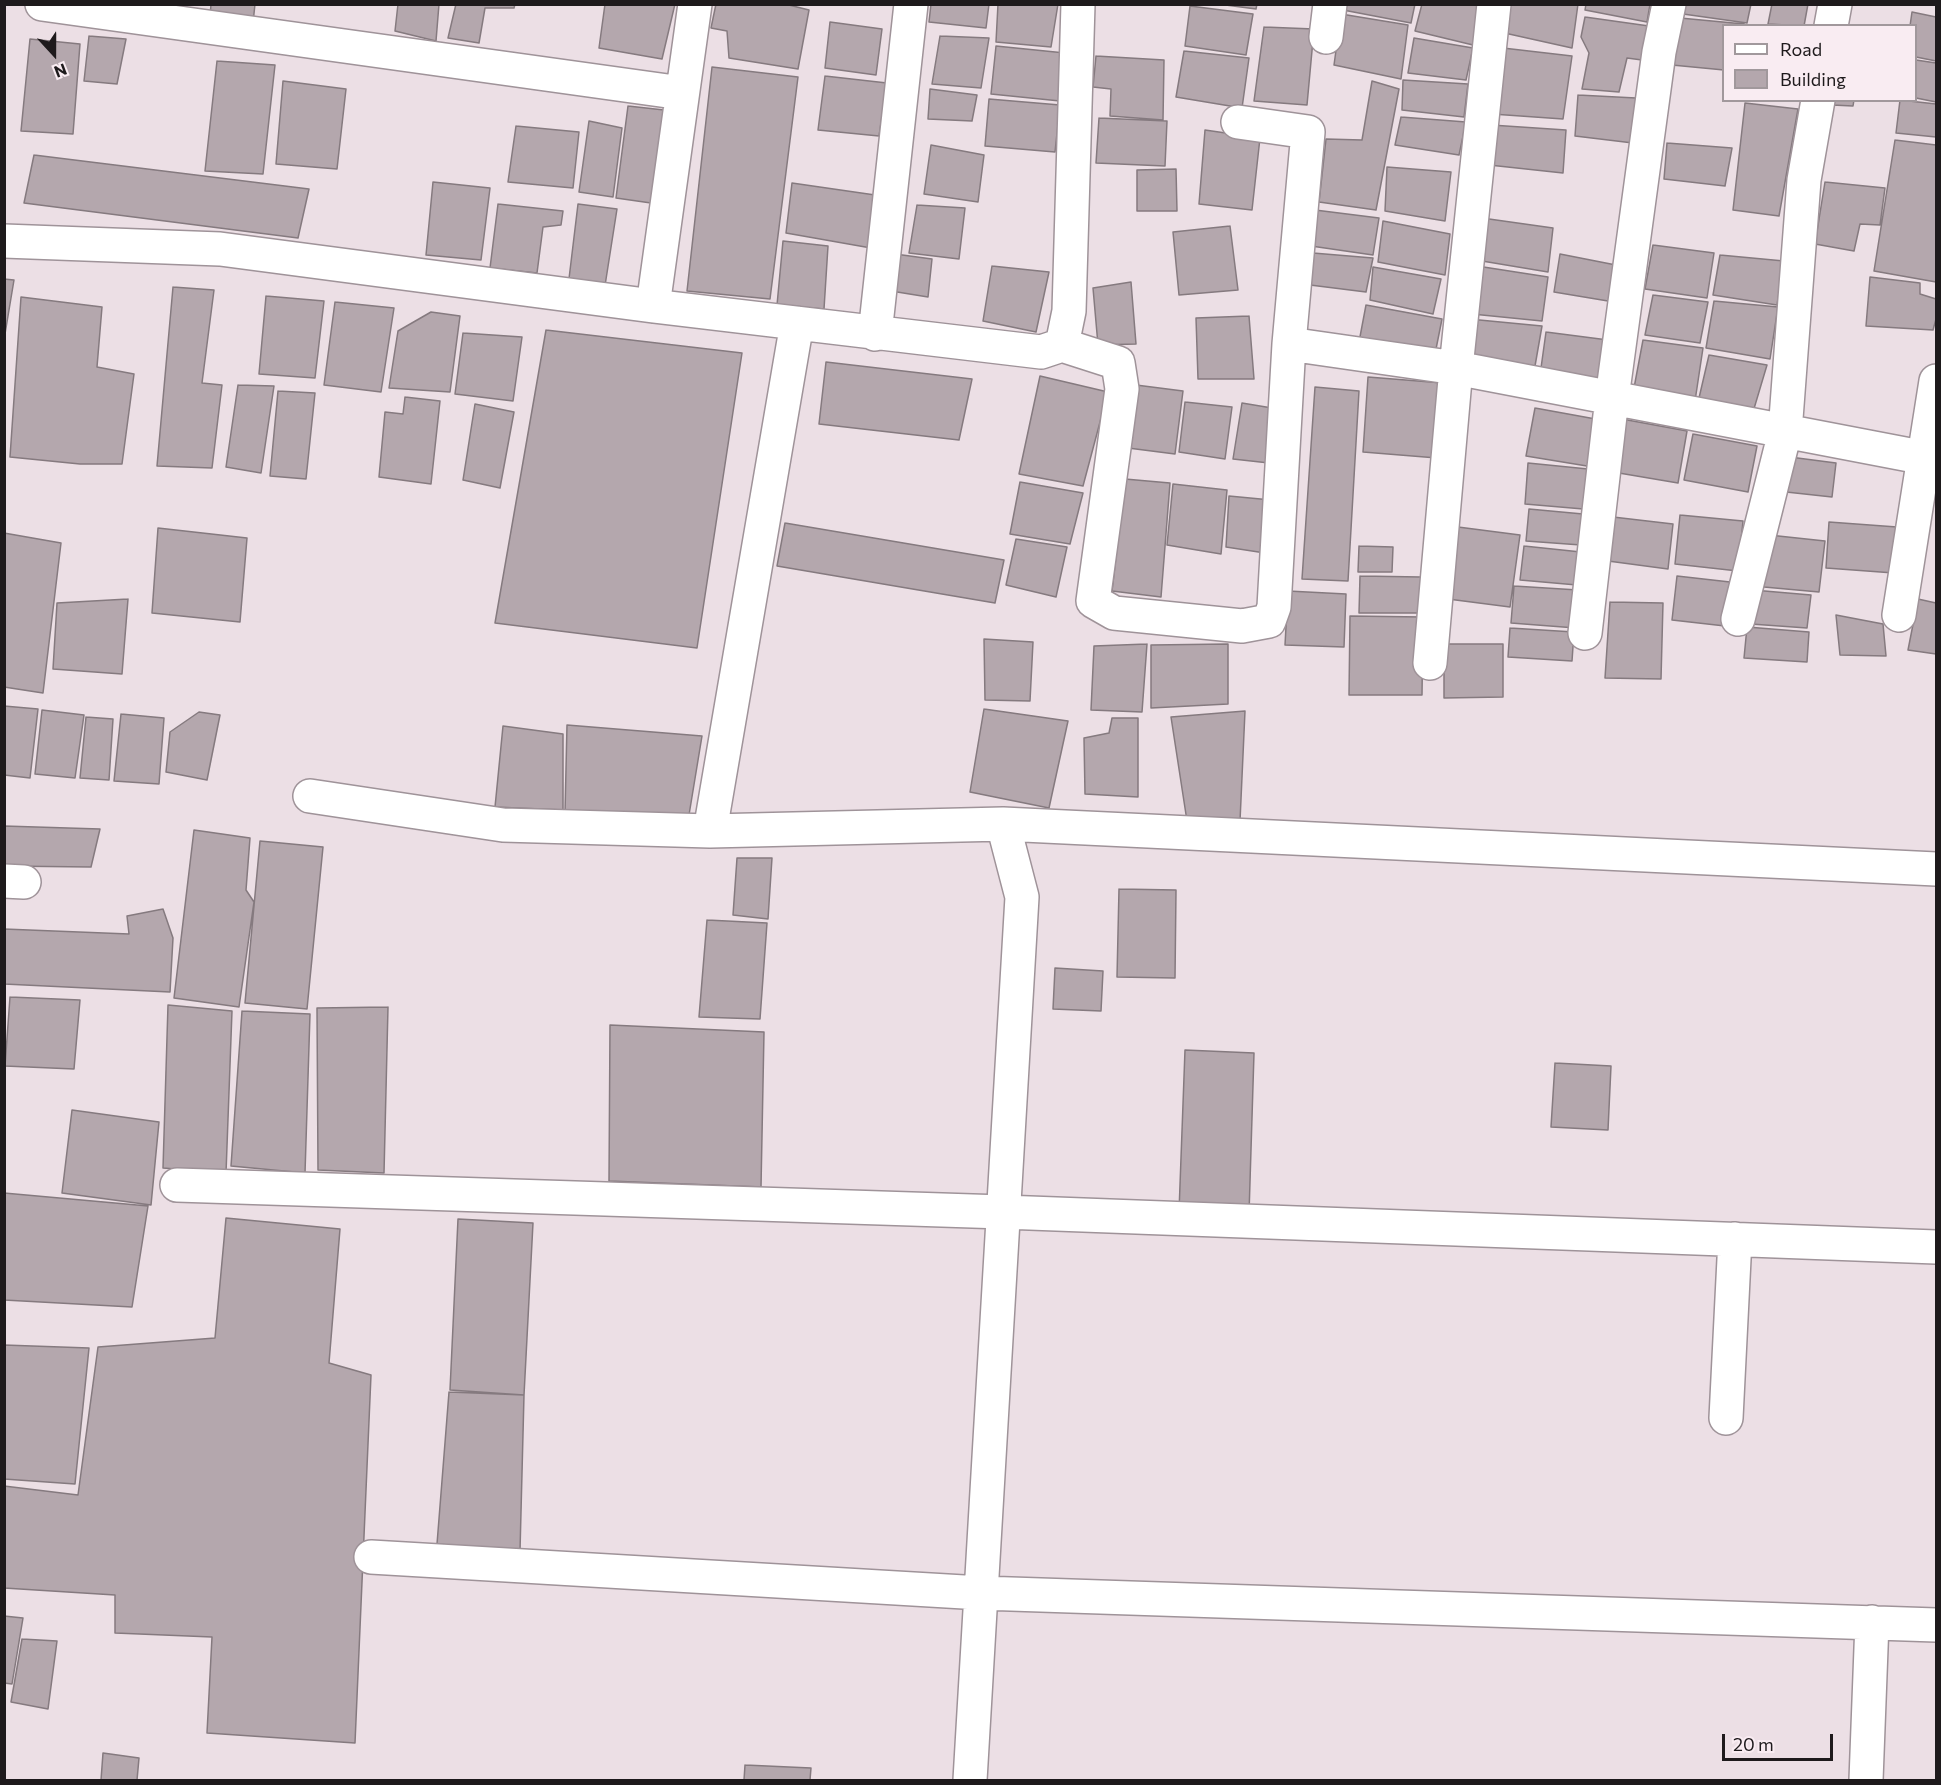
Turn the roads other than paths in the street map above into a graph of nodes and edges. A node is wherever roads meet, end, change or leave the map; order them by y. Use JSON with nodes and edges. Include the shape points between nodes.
{"nodes":[{"id":1,"x":42,"y":4,"type":"edge"},
{"id":2,"x":695,"y":4,"type":"edge"},
{"id":3,"x":911,"y":4,"type":"edge"},
{"id":4,"x":1078,"y":4,"type":"edge"},
{"id":5,"x":1329,"y":4,"type":"edge"},
{"id":6,"x":1494,"y":4,"type":"edge"},
{"id":7,"x":1669,"y":4,"type":"edge"},
{"id":8,"x":1835,"y":4,"type":"edge"},
{"id":9,"x":1831,"y":24,"type":"edge"},
{"id":10,"x":1326,"y":37,"type":"dead end"},
{"id":11,"x":682,"y":93,"type":"junction"},
{"id":12,"x":1818,"y":102,"type":"edge"},
{"id":13,"x":1238,"y":122,"type":"dead end"},
{"id":14,"x":4,"y":241,"type":"edge"},
{"id":15,"x":653,"y":306,"type":"junction"},
{"id":16,"x":797,"y":323,"type":"junction"},
{"id":17,"x":875,"y":334,"type":"junction"},
{"id":18,"x":1062,"y":345,"type":"junction"},
{"id":19,"x":1289,"y":345,"type":"junction"},
{"id":20,"x":1456,"y":368,"type":"junction"},
{"id":21,"x":1936,"y":381,"type":"edge"},
{"id":22,"x":1612,"y":398,"type":"junction"},
{"id":23,"x":1785,"y":432,"type":"junction"},
{"id":24,"x":1931,"y":460,"type":"edge"},
{"id":25,"x":1899,"y":615,"type":"dead end"},
{"id":26,"x":1738,"y":619,"type":"dead end"},
{"id":27,"x":1585,"y":633,"type":"dead end"},
{"id":28,"x":1430,"y":663,"type":"dead end"},
{"id":29,"x":310,"y":796,"type":"dead end"},
{"id":30,"x":1003,"y":824,"type":"junction"},
{"id":31,"x":710,"y":831,"type":"junction"},
{"id":32,"x":1936,"y":868,"type":"edge"},
{"id":33,"x":177,"y":1185,"type":"dead end"},
{"id":34,"x":1004,"y":1212,"type":"junction"},
{"id":35,"x":1735,"y":1239,"type":"junction"},
{"id":36,"x":1936,"y":1246,"type":"edge"},
{"id":37,"x":1726,"y":1418,"type":"dead end"},
{"id":38,"x":371,"y":1557,"type":"dead end"},
{"id":39,"x":981,"y":1593,"type":"junction"},
{"id":40,"x":1872,"y":1622,"type":"junction"},
{"id":41,"x":1936,"y":1625,"type":"edge"},
{"id":42,"x":970,"y":1780,"type":"edge"},
{"id":43,"x":1866,"y":1780,"type":"edge"}],
"edges":[{"from":1,"to":11,"type":"street"},
{"from":2,"to":11,"type":"street"},
{"from":3,"to":17,"type":"street"},
{"from":4,"to":18,"type":"street","via":[[1069,311]]},
{"from":5,"to":10,"type":"street"},
{"from":6,"to":20,"type":"street"},
{"from":7,"to":22,"type":"street","via":[[1659,52]]},
{"from":8,"to":9,"type":"street"},
{"from":11,"to":15,"type":"street"},
{"from":12,"to":23,"type":"street","via":[[1804,180]]},
{"from":13,"to":19,"type":"street","via":[[1308,132]]},
{"from":14,"to":15,"type":"street","via":[[220,249]]},
{"from":15,"to":16,"type":"street"},
{"from":16,"to":17,"type":"street"},
{"from":16,"to":31,"type":"street"},
{"from":17,"to":18,"type":"street","via":[[1041,352]]},
{"from":18,"to":19,"type":"street","via":[[1118,363],[1122,389],[1093,601],[1114,613],[1242,626],[1269,621],[1274,607]]},
{"from":19,"to":20,"type":"street"},
{"from":20,"to":22,"type":"street"},
{"from":20,"to":28,"type":"street"},
{"from":21,"to":24,"type":"street"},
{"from":22,"to":23,"type":"street"},
{"from":22,"to":27,"type":"street"},
{"from":23,"to":24,"type":"street"},
{"from":23,"to":26,"type":"street"},
{"from":24,"to":25,"type":"street"},
{"from":29,"to":31,"type":"street","via":[[503,825]]},
{"from":30,"to":31,"type":"street"},
{"from":30,"to":32,"type":"street"},
{"from":30,"to":34,"type":"street","via":[[1022,897]]},
{"from":33,"to":34,"type":"street"},
{"from":34,"to":35,"type":"street"},
{"from":34,"to":39,"type":"street"},
{"from":35,"to":36,"type":"street"},
{"from":35,"to":37,"type":"street"},
{"from":38,"to":39,"type":"street"},
{"from":39,"to":40,"type":"street"},
{"from":39,"to":42,"type":"street"},
{"from":40,"to":41,"type":"street"},
{"from":40,"to":43,"type":"street"}]}
